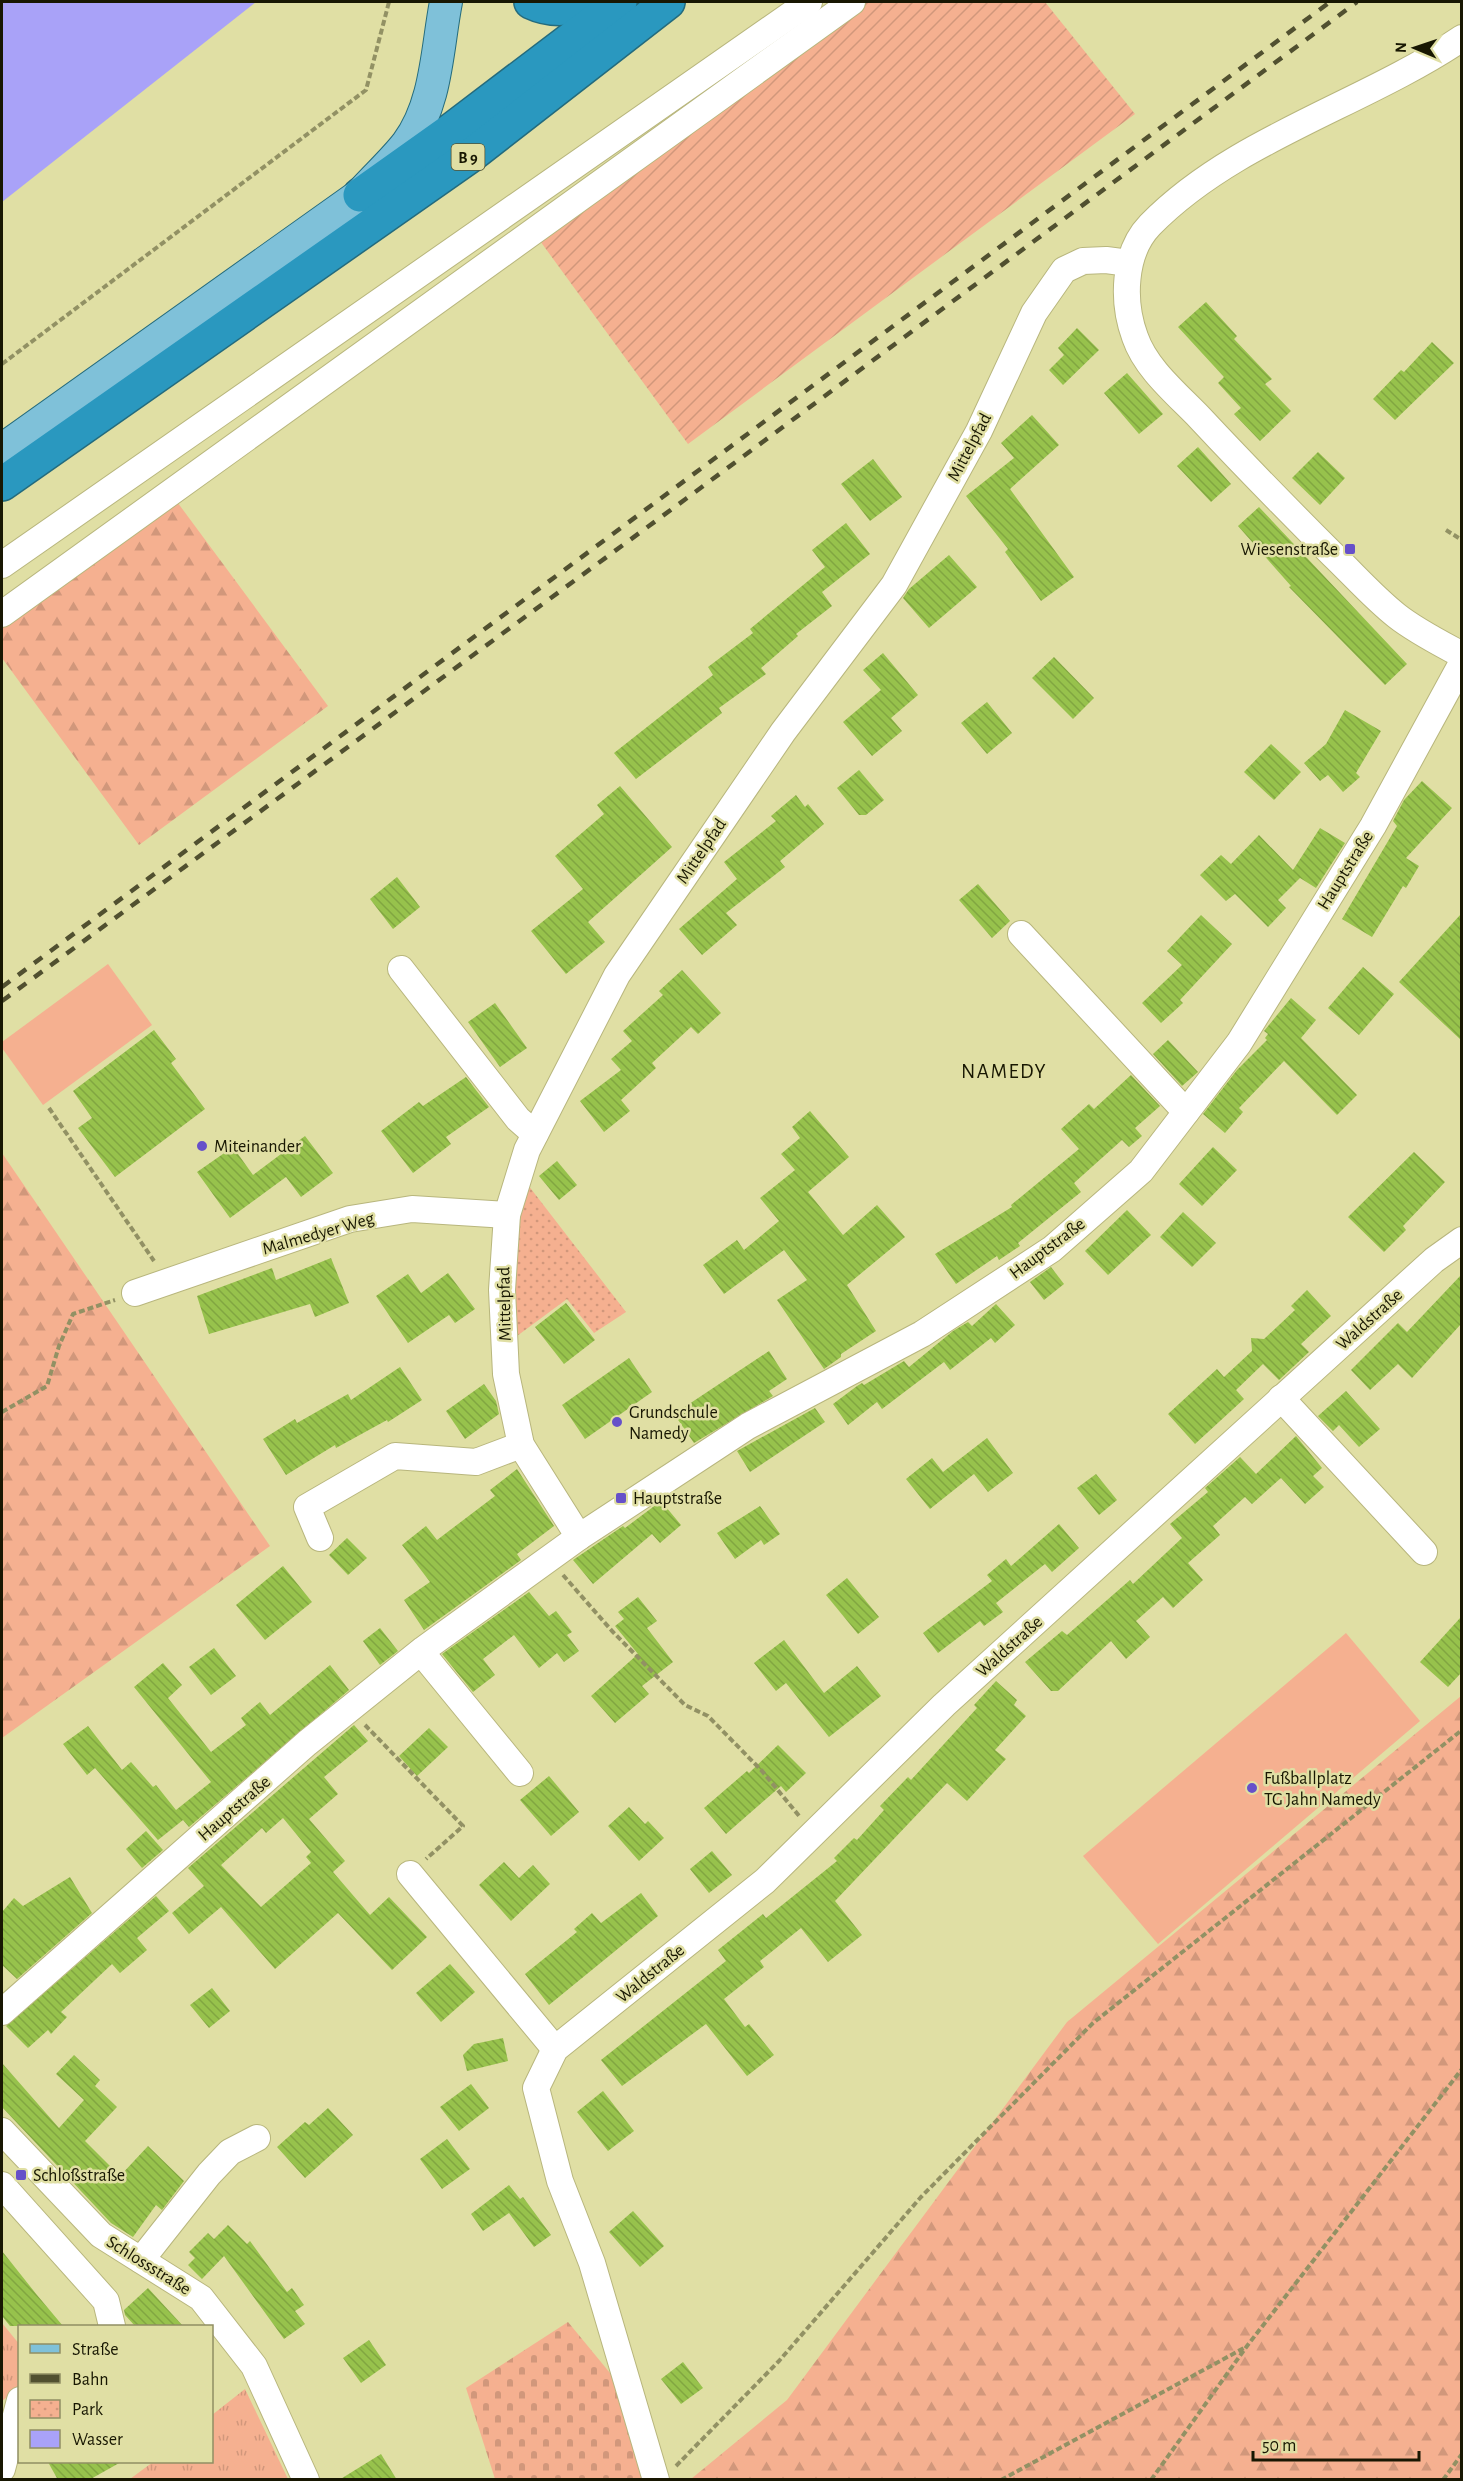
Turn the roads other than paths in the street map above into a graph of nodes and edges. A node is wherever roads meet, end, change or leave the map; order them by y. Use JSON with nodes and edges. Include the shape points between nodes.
{"nodes":[{"id":1,"x":446,"y":2,"type":"edge"},
{"id":2,"x":531,"y":2,"type":"edge"},
{"id":3,"x":593,"y":2,"type":"edge"},
{"id":4,"x":620,"y":2,"type":"edge"},
{"id":5,"x":668,"y":2,"type":"edge"},
{"id":6,"x":809,"y":2,"type":"edge"},
{"id":7,"x":852,"y":2,"type":"edge"},
{"id":8,"x":822,"y":10,"type":"edge"},
{"id":9,"x":1461,"y":38,"type":"edge"},
{"id":10,"x":360,"y":195,"type":"junction"},
{"id":11,"x":1129,"y":263,"type":"junction"},
{"id":12,"x":2,"y":450,"type":"edge"},
{"id":13,"x":2,"y":484,"type":"edge"},
{"id":14,"x":2,"y":565,"type":"edge"},
{"id":15,"x":2,"y":614,"type":"edge"},
{"id":16,"x":1461,"y":655,"type":"edge"},
{"id":17,"x":1461,"y":663,"type":"edge"},
{"id":18,"x":1021,"y":934,"type":"dead end"},
{"id":19,"x":401,"y":969,"type":"dead end"},
{"id":20,"x":1186,"y":1112,"type":"junction"},
{"id":21,"x":535,"y":1134,"type":"junction"},
{"id":22,"x":507,"y":1215,"type":"junction"},
{"id":23,"x":1461,"y":1240,"type":"edge"},
{"id":24,"x":135,"y":1293,"type":"road end"},
{"id":25,"x":1281,"y":1398,"type":"junction"},
{"id":26,"x":521,"y":1445,"type":"junction"},
{"id":27,"x":579,"y":1536,"type":"junction"},
{"id":28,"x":320,"y":1538,"type":"dead end"},
{"id":29,"x":1424,"y":1552,"type":"dead end"},
{"id":30,"x":420,"y":1652,"type":"junction"},
{"id":31,"x":520,"y":1773,"type":"dead end"},
{"id":32,"x":410,"y":1874,"type":"road end"},
{"id":33,"x":2,"y":2012,"type":"edge"},
{"id":34,"x":555,"y":2049,"type":"junction"},
{"id":35,"x":2,"y":2132,"type":"edge"},
{"id":36,"x":257,"y":2138,"type":"dead end"},
{"id":37,"x":2,"y":2185,"type":"edge"},
{"id":38,"x":141,"y":2260,"type":"junction"},
{"id":39,"x":112,"y":2325,"type":"edge"},
{"id":40,"x":18,"y":2408,"type":"edge"},
{"id":41,"x":2,"y":2469,"type":"edge"},
{"id":42,"x":664,"y":2474,"type":"edge"},
{"id":43,"x":306,"y":2480,"type":"edge"}],
"edges":[{"from":1,"to":10,"type":"main road","via":[[433,83],[418,125],[407,144]]},
{"from":2,"to":3,"type":"highway","via":[[559,9]]},
{"from":4,"to":10,"type":"highway","number":"B 9"},
{"from":5,"to":13,"type":"highway","number":"B 9","via":[[470,156]]},
{"from":6,"to":14,"type":"street"},
{"from":7,"to":8,"type":"street"},
{"from":8,"to":15,"type":"street"},
{"from":9,"to":11,"type":"street","via":[[1198,183],[1149,226]]},
{"from":10,"to":12,"type":"main road","number":"B 9"},
{"from":11,"to":16,"type":"street","via":[[1128,310],[1135,338],[1149,362],[1260,483],[1397,616]]},
{"from":11,"to":21,"type":"street","name":"Mittelpfad","via":[[1083,261],[1064,270],[1034,313],[979,431],[894,585],[783,732],[617,975]]},
{"from":17,"to":20,"type":"street","name":"Hauptstraße","via":[[1372,826],[1239,1043]]},
{"from":18,"to":20,"type":"street"},
{"from":19,"to":21,"type":"street","via":[[518,1119]]},
{"from":20,"to":27,"type":"street","name":"Hauptstraße","via":[[1141,1172],[1052,1249],[922,1334],[748,1426]]},
{"from":21,"to":22,"type":"street","name":"Mittelpfad"},
{"from":22,"to":24,"type":"street","name":"Malmedyer Weg","via":[[412,1209],[350,1220]]},
{"from":22,"to":26,"type":"street","name":"Mittelpfad","via":[[502,1290],[506,1374]]},
{"from":23,"to":25,"type":"street","name":"Waldstraße"},
{"from":25,"to":29,"type":"street"},
{"from":25,"to":34,"type":"street","name":"Waldstraße","via":[[944,1706],[765,1881]]},
{"from":26,"to":27,"type":"street","name":"Mittelpfad"},
{"from":26,"to":28,"type":"street","via":[[476,1462],[395,1456],[307,1507]]},
{"from":27,"to":30,"type":"street","name":"Hauptstraße"},
{"from":30,"to":31,"type":"street"},
{"from":30,"to":33,"type":"street","name":"Hauptstraße","via":[[348,1708]]},
{"from":32,"to":34,"type":"street"},
{"from":34,"to":42,"type":"street","name":"Waldstraße","via":[[536,2088],[560,2181]]},
{"from":35,"to":38,"type":"street","name":"Schlossstraße","via":[[100,2235]]},
{"from":36,"to":38,"type":"street","via":[[230,2152],[209,2174]]},
{"from":37,"to":39,"type":"street","via":[[106,2301]]},
{"from":38,"to":43,"type":"street","name":"Schlossstraße","via":[[201,2298],[254,2366]]},
{"from":40,"to":41,"type":"street"}]}
